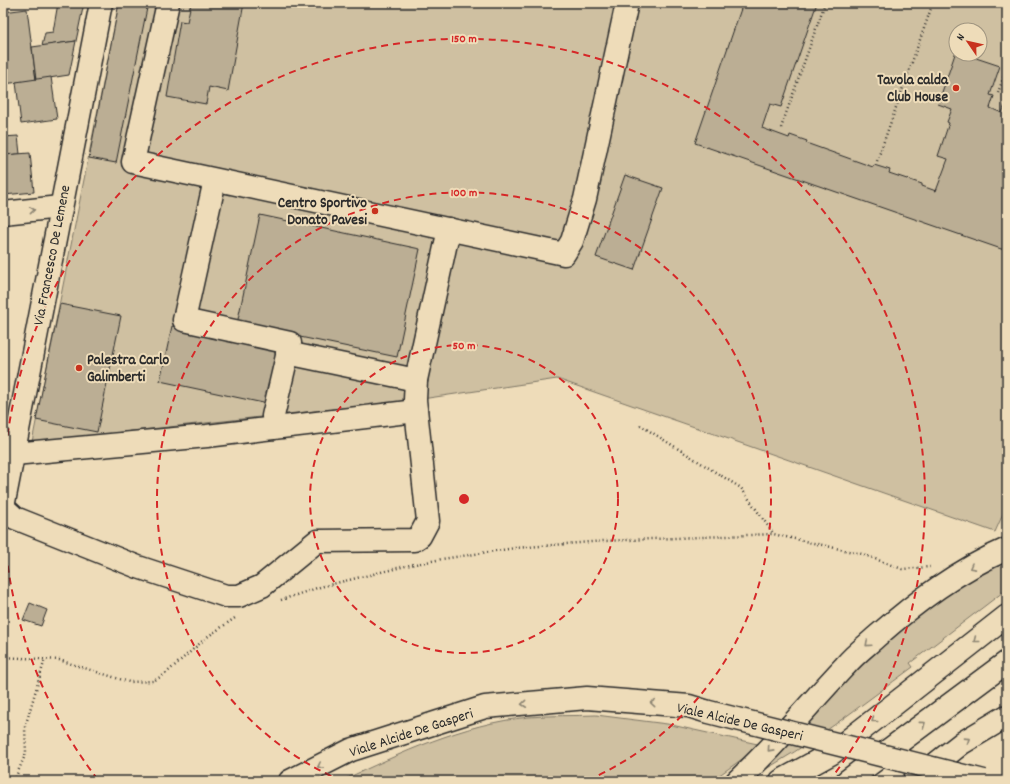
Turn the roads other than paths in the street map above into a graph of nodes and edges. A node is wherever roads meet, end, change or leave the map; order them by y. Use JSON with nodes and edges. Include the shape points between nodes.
{"nodes":[{"id":1,"x":101,"y":3,"type":"edge"},
{"id":2,"x":168,"y":3,"type":"edge"},
{"id":3,"x":627,"y":3,"type":"edge"},
{"id":4,"x":214,"y":180,"type":"junction"},
{"id":5,"x":60,"y":207,"type":"junction"},
{"id":6,"x":3,"y":213,"type":"edge"},
{"id":7,"x":449,"y":229,"type":"junction"},
{"id":8,"x":288,"y":353,"type":"junction"},
{"id":9,"x":416,"y":380,"type":"junction"},
{"id":10,"x":416,"y":411,"type":"junction"},
{"id":11,"x":274,"y":428,"type":"junction"},
{"id":12,"x":14,"y":454,"type":"junction"},
{"id":13,"x":3,"y":507,"type":"edge"},
{"id":14,"x":1007,"y":549,"type":"edge"},
{"id":15,"x":1007,"y":616,"type":"edge"},
{"id":16,"x":1007,"y":662,"type":"edge"},
{"id":17,"x":1007,"y":716,"type":"edge"},
{"id":18,"x":290,"y":781,"type":"edge"},
{"id":19,"x":737,"y":781,"type":"edge"},
{"id":20,"x":781,"y":781,"type":"edge"},
{"id":21,"x":847,"y":781,"type":"edge"},
{"id":22,"x":914,"y":781,"type":"edge"},
{"id":23,"x":984,"y":781,"type":"edge"}],
"edges":[{"from":1,"to":5,"type":"main road","name":"Via Francesco De Lemene"},
{"from":2,"to":4,"type":"main road","via":[[134,162]]},
{"from":3,"to":7,"type":"main road","via":[[585,199],[572,241],[564,254]]},
{"from":4,"to":7,"type":"main road"},
{"from":4,"to":8,"type":"main road","via":[[184,320],[290,343]]},
{"from":6,"to":5,"type":"main road","one_way":true},
{"from":5,"to":12,"type":"main road","name":"Via Francesco De Lemene"},
{"from":7,"to":9,"type":"main road"},
{"from":8,"to":9,"type":"main road"},
{"from":8,"to":11,"type":"main road","via":[[273,416]]},
{"from":9,"to":10,"type":"main road"},
{"from":10,"to":11,"type":"main road"},
{"from":10,"to":13,"type":"main road","via":[[428,521],[420,536],[414,540],[317,541],[262,586],[239,596],[226,596],[138,567],[15,518]]},
{"from":11,"to":12,"type":"main road"},
{"from":12,"to":13,"type":"main road","name":"Via Francesco De Lemene"},
{"from":14,"to":19,"type":"main road","one_way":true,"via":[[956,576],[907,610],[846,664],[760,760]]},
{"from":15,"to":20,"type":"main road","one_way":true,"via":[[832,754]]},
{"from":21,"to":16,"type":"main road","one_way":true},
{"from":22,"to":17,"type":"main road","one_way":true,"via":[[962,743]]},
{"from":23,"to":18,"type":"main road","name":"Viale Alcide De Gasperi","one_way":true,"bridge":true,"via":[[689,706],[587,698],[485,707],[351,750]]}]}
